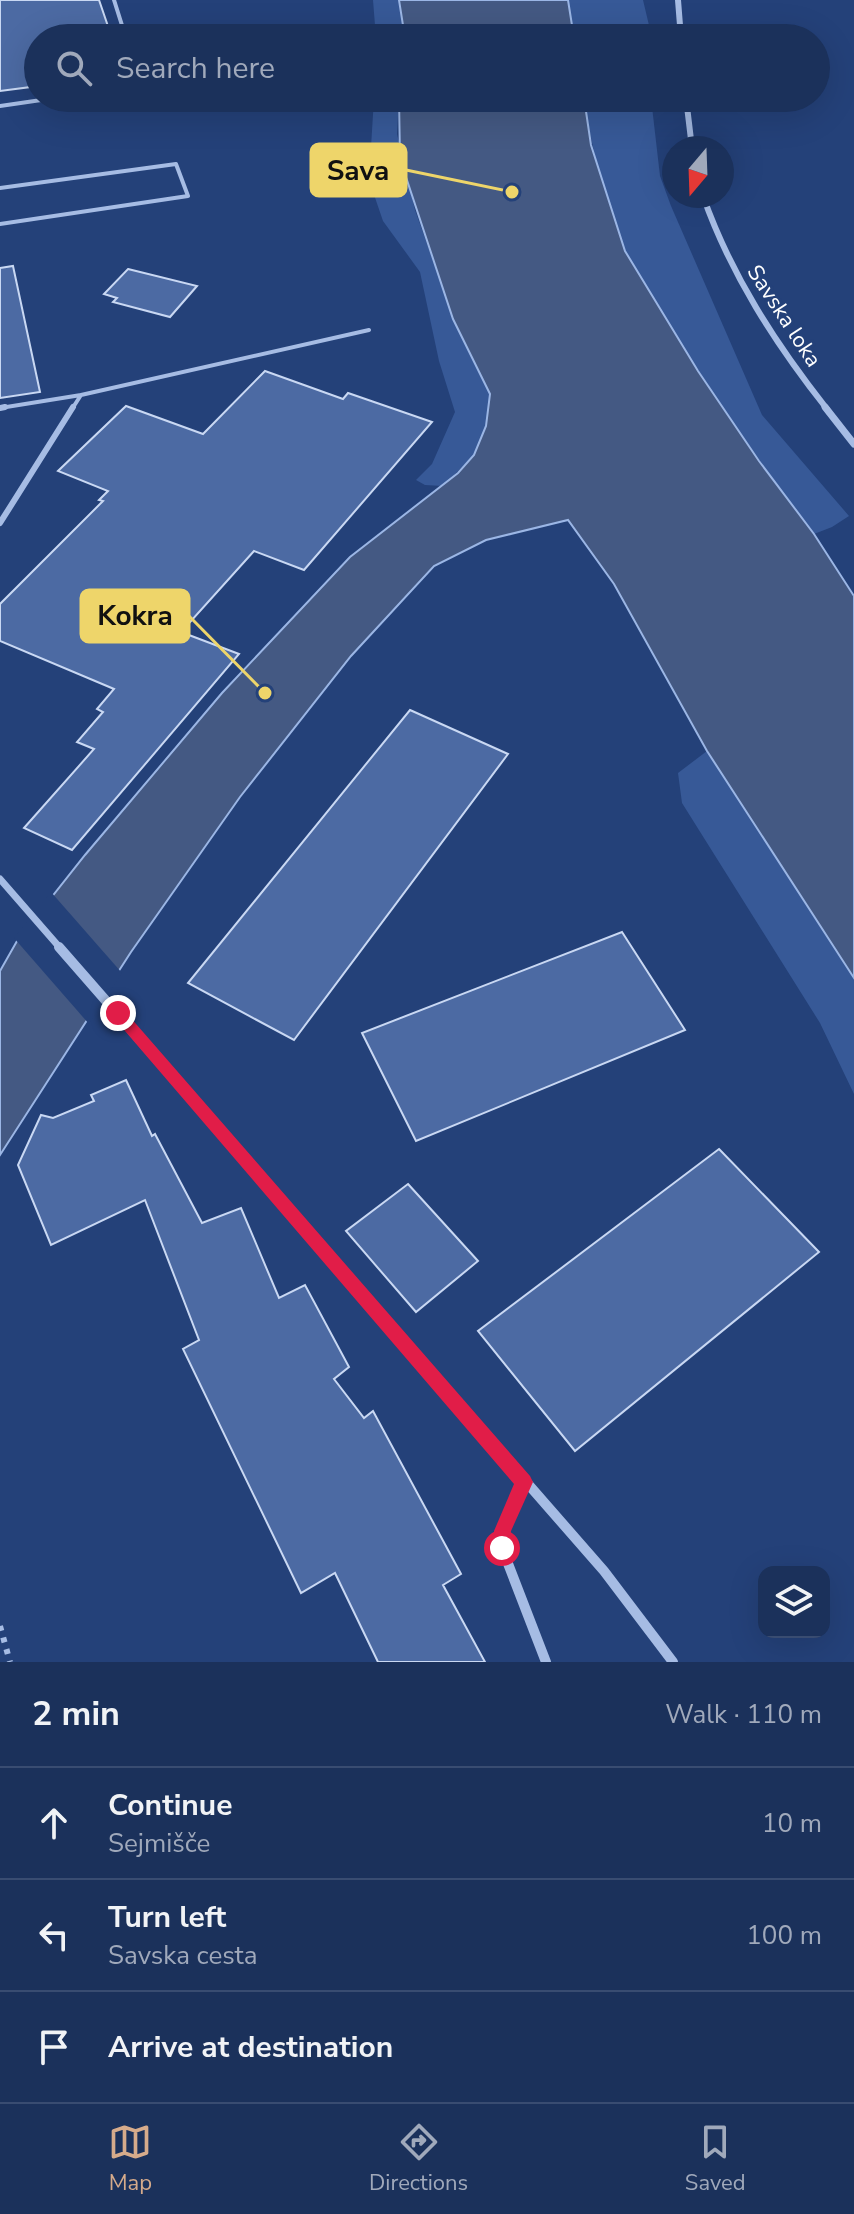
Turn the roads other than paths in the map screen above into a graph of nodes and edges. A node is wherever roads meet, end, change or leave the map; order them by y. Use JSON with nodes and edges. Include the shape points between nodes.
{"nodes":[{"id":1,"x":114,"y":0,"type":"edge"},
{"id":2,"x":678,"y":0,"type":"edge"},
{"id":3,"x":122,"y":24,"type":"edge"},
{"id":4,"x":680,"y":24,"type":"edge"},
{"id":5,"x":24,"y":103,"type":"edge"},
{"id":6,"x":0,"y":106,"type":"edge"},
{"id":7,"x":688,"y":112,"type":"edge"},
{"id":8,"x":691,"y":136,"type":"edge"},
{"id":9,"x":0,"y":188,"type":"edge"},
{"id":10,"x":708,"y":208,"type":"edge"},
{"id":11,"x":0,"y":224,"type":"edge"},
{"id":12,"x":369,"y":330,"type":"dead end"},
{"id":13,"x":81,"y":395,"type":"junction"},
{"id":14,"x":0,"y":408,"type":"edge"},
{"id":15,"x":854,"y":444,"type":"edge"},
{"id":16,"x":0,"y":523,"type":"edge"},
{"id":17,"x":0,"y":879,"type":"edge"},
{"id":18,"x":524,"y":1482,"type":"junction"},
{"id":19,"x":546,"y":1662,"type":"edge"},
{"id":20,"x":673,"y":1662,"type":"edge"}],
"edges":[{"from":1,"to":3,"type":"lane"},
{"from":2,"to":4,"type":"street"},
{"from":5,"to":6,"type":"lane"},
{"from":7,"to":8,"type":"street"},
{"from":9,"to":11,"type":"lane","via":[[176,164],[188,196]]},
{"from":10,"to":15,"type":"street","name":"Savska loka","via":[[731,268],[754,307]]},
{"from":12,"to":13,"type":"lane"},
{"from":13,"to":14,"type":"lane"},
{"from":13,"to":16,"type":"lane"},
{"from":17,"to":18,"type":"street"},
{"from":18,"to":19,"type":"street","via":[[502,1531],[502,1548]]},
{"from":18,"to":20,"type":"street","via":[[604,1571]]}]}
